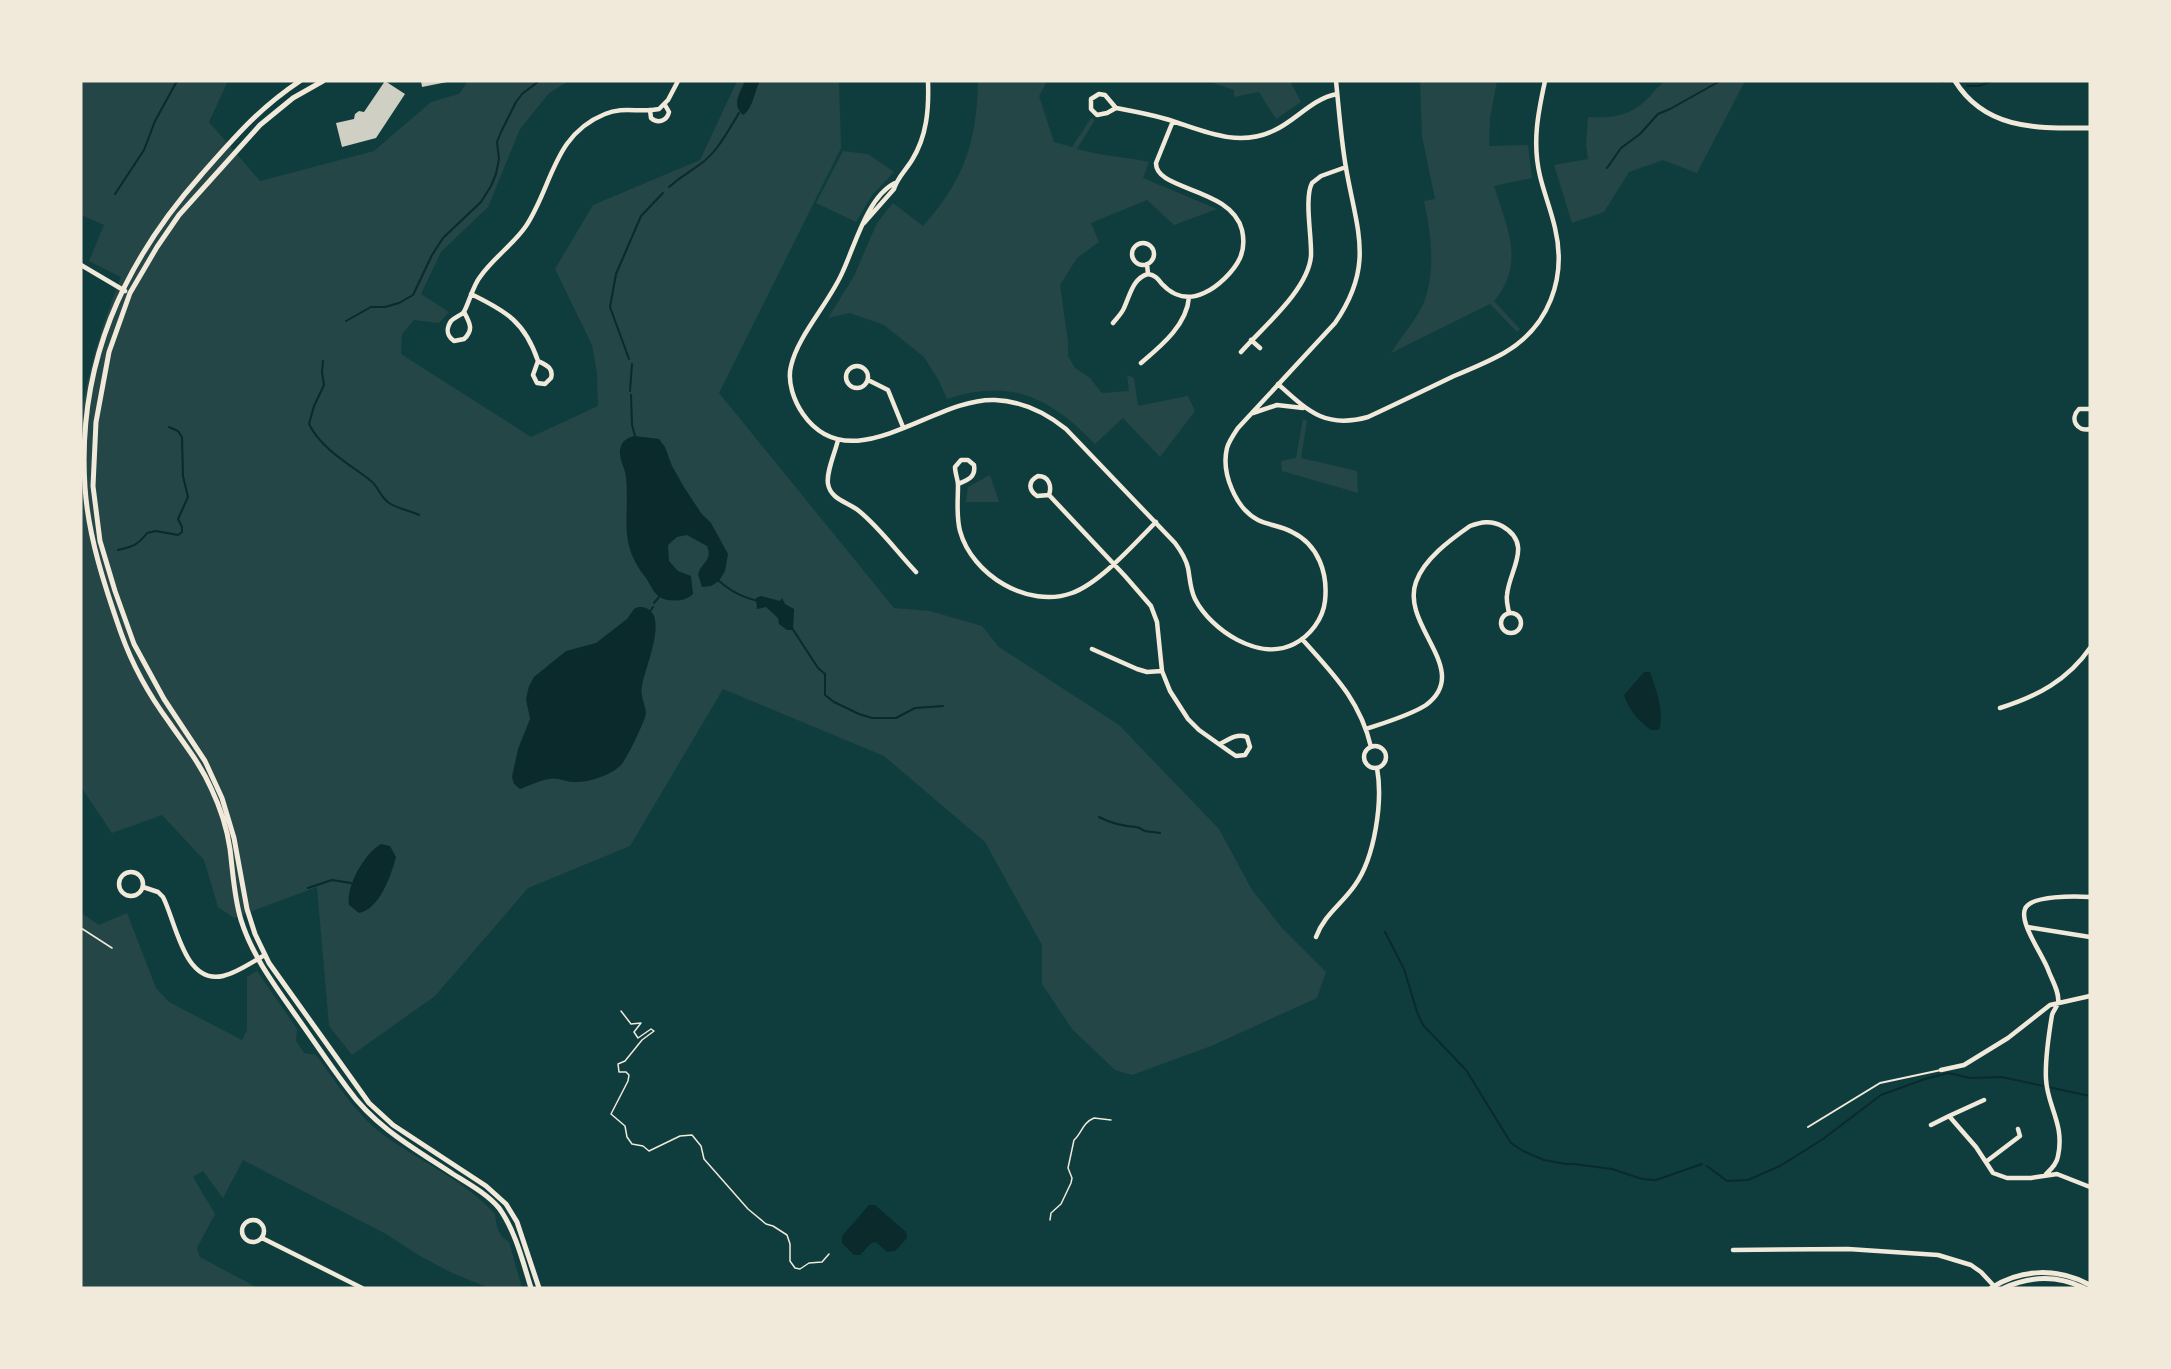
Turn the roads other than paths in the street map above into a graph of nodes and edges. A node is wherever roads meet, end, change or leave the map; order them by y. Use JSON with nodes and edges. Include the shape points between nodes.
{"nodes":[{"id":1,"x":300,"y":81,"type":"edge"},
{"id":2,"x":322,"y":81,"type":"edge"},
{"id":3,"x":678,"y":81,"type":"edge"},
{"id":4,"x":928,"y":81,"type":"edge"},
{"id":5,"x":1336,"y":81,"type":"edge"},
{"id":6,"x":1545,"y":81,"type":"edge"},
{"id":7,"x":1955,"y":81,"type":"edge"},
{"id":8,"x":1337,"y":94,"type":"junction"},
{"id":9,"x":664,"y":105,"type":"junction"},
{"id":10,"x":1116,"y":108,"type":"junction"},
{"id":11,"x":650,"y":110,"type":"junction"},
{"id":12,"x":1173,"y":121,"type":"junction"},
{"id":13,"x":2090,"y":128,"type":"edge"},
{"id":14,"x":1346,"y":167,"type":"junction"},
{"id":15,"x":1147,"y":264,"type":"junction"},
{"id":16,"x":81,"y":266,"type":"edge"},
{"id":17,"x":1148,"y":274,"type":"junction"},
{"id":18,"x":122,"y":289,"type":"junction"},
{"id":19,"x":130,"y":293,"type":"junction"},
{"id":20,"x":471,"y":294,"type":"junction"},
{"id":21,"x":1189,"y":297,"type":"junction"},
{"id":22,"x":464,"y":312,"type":"junction"},
{"id":23,"x":1113,"y":323,"type":"dead end"},
{"id":24,"x":1251,"y":340,"type":"junction"},
{"id":25,"x":1260,"y":348,"type":"dead end"},
{"id":26,"x":1241,"y":351,"type":"dead end"},
{"id":27,"x":538,"y":361,"type":"junction"},
{"id":28,"x":1141,"y":363,"type":"dead end"},
{"id":29,"x":868,"y":380,"type":"junction"},
{"id":30,"x":1278,"y":384,"type":"junction"},
{"id":31,"x":2090,"y":401,"type":"edge"},
{"id":32,"x":1306,"y":409,"type":"junction"},
{"id":33,"x":2089,"y":409,"type":"edge"},
{"id":34,"x":1250,"y":414,"type":"junction"},
{"id":35,"x":903,"y":427,"type":"junction"},
{"id":36,"x":2090,"y":429,"type":"edge"},
{"id":37,"x":838,"y":440,"type":"junction"},
{"id":38,"x":958,"y":483,"type":"junction"},
{"id":39,"x":1048,"y":495,"type":"junction"},
{"id":40,"x":1156,"y":522,"type":"junction"},
{"id":41,"x":1114,"y":563,"type":"junction"},
{"id":42,"x":916,"y":572,"type":"dead end"},
{"id":43,"x":1509,"y":613,"type":"junction"},
{"id":44,"x":1302,"y":639,"type":"junction"},
{"id":45,"x":2090,"y":648,"type":"edge"},
{"id":46,"x":1092,"y":649,"type":"dead end"},
{"id":47,"x":1162,"y":671,"type":"junction"},
{"id":48,"x":2000,"y":708,"type":"dead end"},
{"id":49,"x":1366,"y":729,"type":"junction"},
{"id":50,"x":1220,"y":744,"type":"junction"},
{"id":51,"x":1371,"y":747,"type":"junction"},
{"id":52,"x":1377,"y":768,"type":"junction"},
{"id":53,"x":142,"y":887,"type":"junction"},
{"id":54,"x":2090,"y":897,"type":"edge"},
{"id":55,"x":2027,"y":927,"type":"junction"},
{"id":56,"x":1316,"y":937,"type":"dead end"},
{"id":57,"x":2090,"y":937,"type":"edge"},
{"id":58,"x":265,"y":955,"type":"junction"},
{"id":59,"x":258,"y":959,"type":"junction"},
{"id":60,"x":2090,"y":996,"type":"edge"},
{"id":61,"x":2058,"y":1002,"type":"junction"},
{"id":62,"x":1941,"y":1070,"type":"joint"},
{"id":63,"x":1984,"y":1100,"type":"dead end"},
{"id":64,"x":1948,"y":1116,"type":"junction"},
{"id":65,"x":1931,"y":1125,"type":"dead end"},
{"id":66,"x":1808,"y":1127,"type":"dead end"},
{"id":67,"x":2018,"y":1129,"type":"dead end"},
{"id":68,"x":1987,"y":1161,"type":"junction"},
{"id":69,"x":2046,"y":1174,"type":"junction"},
{"id":70,"x":2090,"y":1186,"type":"edge"},
{"id":71,"x":262,"y":1238,"type":"junction"},
{"id":72,"x":1733,"y":1250,"type":"dead end"},
{"id":73,"x":2090,"y":1286,"type":"edge"},
{"id":74,"x":1993,"y":1287,"type":"edge"},
{"id":75,"x":362,"y":1288,"type":"edge"},
{"id":76,"x":531,"y":1288,"type":"edge"},
{"id":77,"x":539,"y":1288,"type":"edge"},
{"id":78,"x":2004,"y":1288,"type":"edge"},
{"id":79,"x":2084,"y":1288,"type":"edge"}],
"edges":[{"from":1,"to":18,"type":"street","via":[[253,117],[183,195],[147,243]]},
{"from":2,"to":19,"type":"street","via":[[260,124],[179,215]]},
{"from":3,"to":9,"type":"street"},
{"from":4,"to":37,"type":"street","via":[[928,114],[913,159],[894,189],[864,223],[842,274],[790,368],[791,388],[806,419]]},
{"from":5,"to":8,"type":"street"},
{"from":6,"to":32,"type":"street","via":[[1537,119],[1537,161],[1560,257],[1554,295],[1540,320],[1504,353],[1368,417],[1343,422]]},
{"from":7,"to":13,"type":"street","via":[[1962,93],[1985,112],[2016,125]]},
{"from":8,"to":12,"type":"street","via":[[1324,97],[1275,130],[1254,138],[1215,136]]},
{"from":8,"to":14,"type":"street"},
{"from":9,"to":11,"type":"street"},
{"from":9,"to":11,"type":"street","via":[[669,112],[662,121],[654,120]]},
{"from":10,"to":10,"type":"street","via":[[1105,94],[1090,99],[1091,109],[1097,115]]},
{"from":10,"to":12,"type":"street"},
{"from":11,"to":20,"type":"street","via":[[613,111],[590,121],[574,134],[559,153],[527,224],[478,279]]},
{"from":12,"to":21,"type":"street","via":[[1156,171],[1226,206],[1237,219],[1243,236],[1242,253],[1235,266],[1214,288]]},
{"from":14,"to":24,"type":"street","via":[[1312,183],[1311,256],[1307,273],[1298,290]]},
{"from":14,"to":30,"type":"street","via":[[1359,233],[1361,258],[1357,282],[1335,323]]},
{"from":15,"to":15,"type":"street","via":[[1154,251],[1142,243],[1132,255],[1139,264]]},
{"from":15,"to":17,"type":"street"},
{"from":16,"to":18,"type":"street"},
{"from":17,"to":21,"type":"street","via":[[1155,275],[1171,291]]},
{"from":17,"to":23,"type":"street","via":[[1141,276],[1133,287],[1124,310]]},
{"from":18,"to":19,"type":"street"},
{"from":18,"to":59,"type":"street","via":[[108,323],[89,396],[84,464],[90,524],[127,648],[163,714],[200,764],[217,800],[228,839],[238,911]]},
{"from":19,"to":58,"type":"street","via":[[109,352],[96,423],[93,486],[100,542],[134,644],[205,761],[222,798],[247,909]]},
{"from":20,"to":22,"type":"street"},
{"from":20,"to":27,"type":"street","via":[[514,319],[528,335]]},
{"from":21,"to":28,"type":"street","via":[[1172,334]]},
{"from":22,"to":22,"type":"street","via":[[447,327],[454,341],[464,339],[470,331]]},
{"from":24,"to":25,"type":"street"},
{"from":24,"to":26,"type":"street"},
{"from":27,"to":27,"type":"street","via":[[533,375],[537,382],[545,384],[552,371]]},
{"from":29,"to":29,"type":"street","via":[[867,371],[859,366],[851,368],[847,376],[853,387]]},
{"from":29,"to":35,"type":"street","via":[[888,390]]},
{"from":30,"to":32,"type":"street"},
{"from":30,"to":34,"type":"street"},
{"from":31,"to":33,"type":"street"},
{"from":32,"to":34,"type":"street","via":[[1277,405]]},
{"from":33,"to":36,"type":"street","via":[[2079,409],[2074,421],[2082,430]]},
{"from":34,"to":44,"type":"street","via":[[1227,448],[1226,468],[1232,488],[1243,508],[1257,519],[1293,532],[1307,542],[1324,570],[1324,606]]},
{"from":35,"to":37,"type":"street","via":[[872,440]]},
{"from":35,"to":40,"type":"street","via":[[964,403],[995,400],[1027,407],[1048,415],[1066,429]]},
{"from":37,"to":42,"type":"street","via":[[828,472],[828,487],[833,495],[861,512]]},
{"from":38,"to":38,"type":"street","via":[[955,465],[968,460],[974,465],[974,473]]},
{"from":38,"to":41,"type":"street","via":[[957,511],[966,546],[976,562],[1009,588],[1033,596],[1073,593],[1091,584]]},
{"from":39,"to":39,"type":"street","via":[[1050,485],[1045,477],[1031,481],[1034,494]]},
{"from":39,"to":41,"type":"street"},
{"from":40,"to":41,"type":"street"},
{"from":40,"to":44,"type":"street","via":[[1182,554],[1195,598],[1219,626],[1254,648],[1267,650]]},
{"from":41,"to":47,"type":"street","via":[[1155,614]]},
{"from":43,"to":43,"type":"street","via":[[1501,621],[1502,627],[1516,632],[1520,617]]},
{"from":43,"to":49,"type":"street","via":[[1507,596],[1518,557],[1516,542],[1506,529],[1478,522],[1428,562],[1413,590],[1415,612],[1441,665],[1438,691],[1421,708]]},
{"from":44,"to":49,"type":"street","via":[[1346,688]]},
{"from":45,"to":48,"type":"street","via":[[2056,683],[2039,694]]},
{"from":46,"to":47,"type":"street","via":[[1137,669]]},
{"from":47,"to":50,"type":"street","via":[[1188,719]]},
{"from":49,"to":51,"type":"street"},
{"from":50,"to":50,"type":"street","via":[[1236,756],[1250,747],[1247,737],[1242,735]]},
{"from":51,"to":52,"type":"street","via":[[1364,760]]},
{"from":51,"to":52,"type":"street","via":[[1377,746],[1385,754]]},
{"from":52,"to":56,"type":"street","via":[[1379,804],[1363,872],[1325,919]]},
{"from":53,"to":53,"type":"street","via":[[138,874],[126,873],[120,878],[121,891],[126,895],[133,896]]},
{"from":53,"to":59,"type":"street","via":[[163,897],[186,957],[198,972],[222,977]]},
{"from":54,"to":55,"type":"street","via":[[2028,903],[2023,919]]},
{"from":55,"to":57,"type":"street"},
{"from":55,"to":61,"type":"street","via":[[2046,964]]},
{"from":58,"to":59,"type":"street"},
{"from":58,"to":77,"type":"street","via":[[369,1103],[393,1125],[486,1186],[506,1204],[517,1222]]},
{"from":59,"to":76,"type":"street","via":[[363,1108],[388,1132],[481,1192],[500,1209]]},
{"from":60,"to":61,"type":"street"},
{"from":61,"to":62,"type":"street","via":[[1964,1065]]},
{"from":61,"to":69,"type":"street","via":[[2053,1013],[2046,1083],[2060,1138],[2058,1158]]},
{"from":62,"to":66,"type":"lane","via":[[1880,1083]]},
{"from":63,"to":64,"type":"street"},
{"from":64,"to":65,"type":"street"},
{"from":64,"to":68,"type":"street"},
{"from":67,"to":68,"type":"street","via":[[2019,1136]]},
{"from":68,"to":69,"type":"street","via":[[1993,1173],[2007,1178]]},
{"from":69,"to":70,"type":"street"},
{"from":71,"to":71,"type":"street","via":[[263,1229],[258,1222],[249,1221],[243,1227],[243,1236],[249,1242]]},
{"from":71,"to":75,"type":"street"},
{"from":72,"to":74,"type":"street","via":[[1848,1249],[1938,1255],[1971,1265]]},
{"from":73,"to":74,"type":"street","via":[[2067,1275],[2034,1272],[2017,1275]]},
{"from":78,"to":79,"type":"street","via":[[2038,1278]]}]}
